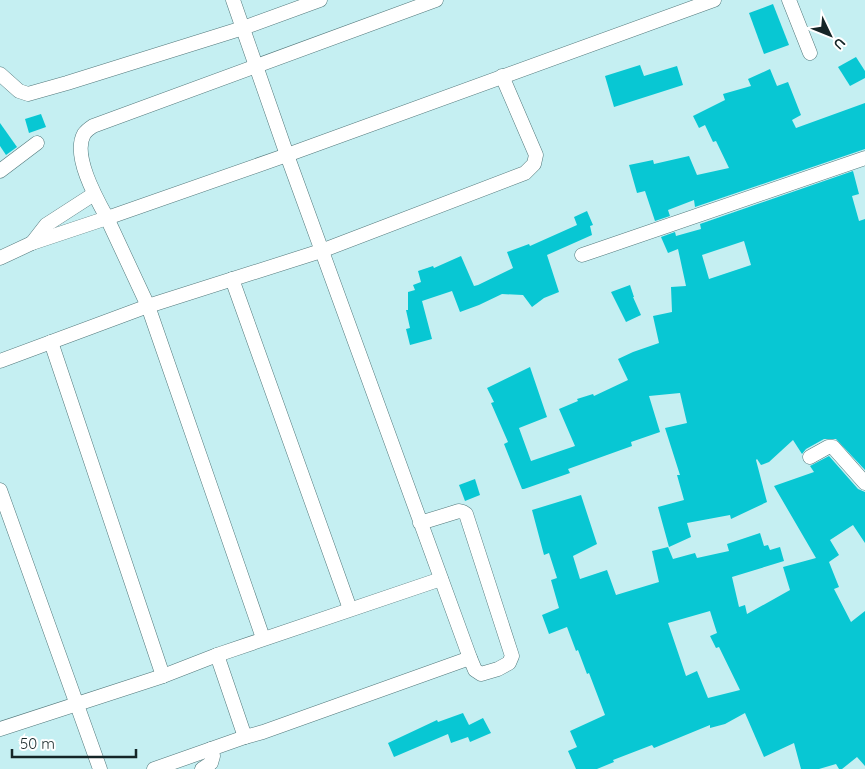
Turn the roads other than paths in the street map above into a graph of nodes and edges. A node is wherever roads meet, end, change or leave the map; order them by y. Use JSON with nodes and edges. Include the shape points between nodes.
{"nodes":[{"id":1,"x":233,"y":0,"type":"edge"},
{"id":2,"x":320,"y":0,"type":"edge"},
{"id":3,"x":436,"y":0,"type":"edge"},
{"id":4,"x":714,"y":0,"type":"edge"},
{"id":5,"x":789,"y":0,"type":"edge"},
{"id":6,"x":242,"y":28,"type":"junction"},
{"id":7,"x":810,"y":53,"type":"dead end"},
{"id":8,"x":255,"y":66,"type":"junction"},
{"id":9,"x":1,"y":73,"type":"edge"},
{"id":10,"x":502,"y":76,"type":"junction"},
{"id":11,"x":37,"y":142,"type":"dead end"},
{"id":12,"x":287,"y":155,"type":"junction"},
{"id":13,"x":865,"y":158,"type":"edge"},
{"id":14,"x":0,"y":171,"type":"edge"},
{"id":15,"x":94,"y":194,"type":"junction"},
{"id":16,"x":107,"y":218,"type":"junction"},
{"id":17,"x":32,"y":244,"type":"junction"},
{"id":18,"x":321,"y":250,"type":"junction"},
{"id":19,"x":582,"y":255,"type":"dead end"},
{"id":20,"x":0,"y":258,"type":"edge"},
{"id":21,"x":232,"y":279,"type":"junction"},
{"id":22,"x":148,"y":306,"type":"junction"},
{"id":23,"x":51,"y":342,"type":"junction"},
{"id":24,"x":0,"y":361,"type":"edge"},
{"id":25,"x":810,"y":457,"type":"dead end"},
{"id":26,"x":865,"y":483,"type":"edge"},
{"id":27,"x":0,"y":490,"type":"edge"},
{"id":28,"x":420,"y":523,"type":"junction"},
{"id":29,"x":441,"y":579,"type":"junction"},
{"id":30,"x":350,"y":610,"type":"junction"},
{"id":31,"x":263,"y":638,"type":"junction"},
{"id":32,"x":217,"y":655,"type":"junction"},
{"id":33,"x":470,"y":658,"type":"junction"},
{"id":34,"x":163,"y":676,"type":"junction"},
{"id":35,"x":76,"y":704,"type":"junction"},
{"id":36,"x":0,"y":729,"type":"edge"},
{"id":37,"x":245,"y":737,"type":"junction"},
{"id":38,"x":210,"y":749,"type":"junction"},
{"id":39,"x":100,"y":769,"type":"edge"},
{"id":40,"x":154,"y":769,"type":"edge"},
{"id":41,"x":202,"y":769,"type":"edge"}],
"edges":[{"from":1,"to":6,"type":"street"},
{"from":2,"to":6,"type":"street"},
{"from":3,"to":8,"type":"street"},
{"from":4,"to":10,"type":"street"},
{"from":5,"to":7,"type":"street"},
{"from":6,"to":8,"type":"street"},
{"from":6,"to":9,"type":"street","via":[[28,94],[19,92]]},
{"from":8,"to":12,"type":"street"},
{"from":8,"to":15,"type":"street","via":[[93,126],[85,133],[80,154]]},
{"from":10,"to":12,"type":"street"},
{"from":10,"to":18,"type":"street","via":[[536,155],[534,164],[524,173]]},
{"from":11,"to":14,"type":"street"},
{"from":12,"to":16,"type":"street"},
{"from":12,"to":18,"type":"street"},
{"from":13,"to":19,"type":"street"},
{"from":15,"to":16,"type":"street"},
{"from":15,"to":17,"type":"street","via":[[46,225]]},
{"from":16,"to":17,"type":"street"},
{"from":16,"to":22,"type":"street"},
{"from":17,"to":20,"type":"street"},
{"from":18,"to":21,"type":"street"},
{"from":18,"to":28,"type":"street"},
{"from":21,"to":22,"type":"street"},
{"from":21,"to":30,"type":"street"},
{"from":22,"to":23,"type":"street"},
{"from":22,"to":31,"type":"street"},
{"from":23,"to":24,"type":"street"},
{"from":23,"to":34,"type":"street"},
{"from":25,"to":26,"type":"street","via":[[833,448]]},
{"from":27,"to":35,"type":"street"},
{"from":28,"to":29,"type":"street"},
{"from":28,"to":33,"type":"street","via":[[459,511],[466,514],[512,656],[509,663],[482,674],[475,670]]},
{"from":29,"to":30,"type":"street"},
{"from":29,"to":33,"type":"street"},
{"from":30,"to":31,"type":"street"},
{"from":31,"to":32,"type":"street"},
{"from":32,"to":34,"type":"street"},
{"from":32,"to":37,"type":"street"},
{"from":33,"to":37,"type":"street"},
{"from":34,"to":35,"type":"street"},
{"from":35,"to":36,"type":"street"},
{"from":35,"to":39,"type":"street"},
{"from":37,"to":38,"type":"street"},
{"from":38,"to":40,"type":"street"},
{"from":38,"to":41,"type":"street","via":[[211,763]]}]}
